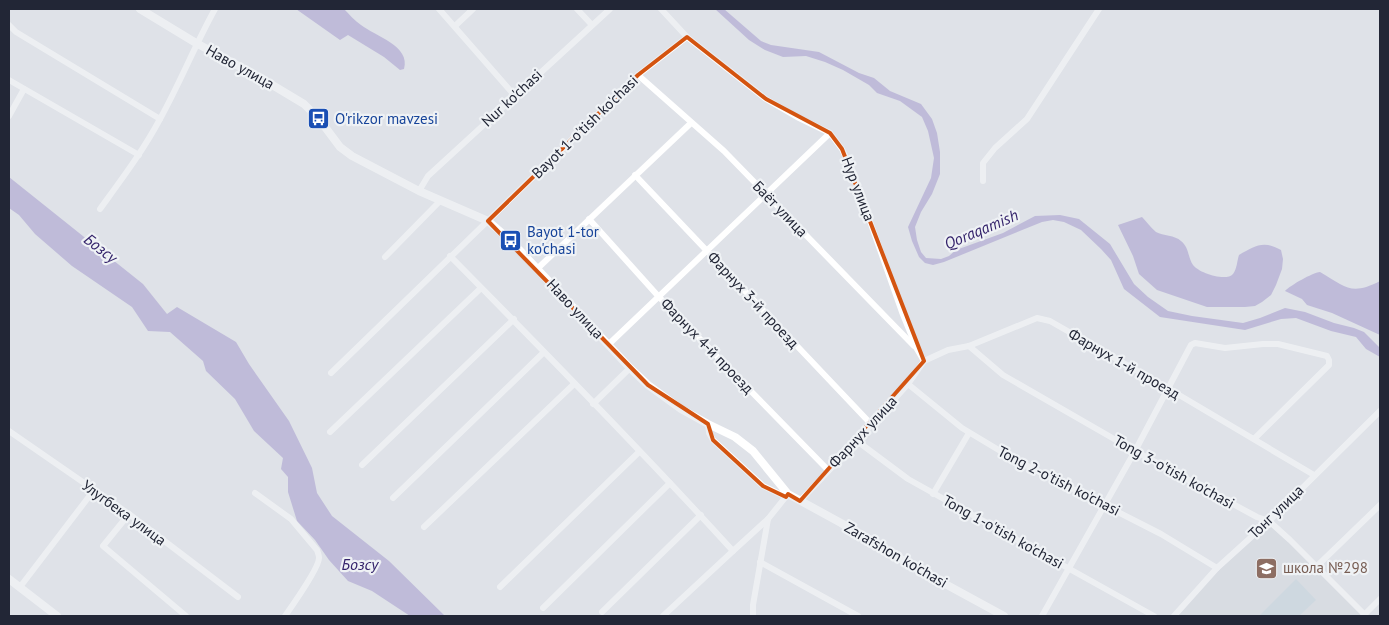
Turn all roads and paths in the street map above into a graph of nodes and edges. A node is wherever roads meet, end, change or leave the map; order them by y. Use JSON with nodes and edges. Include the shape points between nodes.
{"nodes":[{"id":1,"x":140,"y":9,"type":"edge"},
{"id":2,"x":215,"y":9,"type":"edge"},
{"id":3,"x":439,"y":9,"type":"edge"},
{"id":4,"x":474,"y":9,"type":"edge"},
{"id":5,"x":577,"y":9,"type":"edge"},
{"id":6,"x":610,"y":9,"type":"edge"},
{"id":7,"x":660,"y":9,"type":"edge"},
{"id":8,"x":1099,"y":9,"type":"edge"},
{"id":9,"x":9,"y":25,"type":"edge"},
{"id":10,"x":592,"y":25,"type":"junction"},
{"id":11,"x":455,"y":26,"type":"junction"},
{"id":12,"x":687,"y":37,"type":"junction"},
{"id":13,"x":196,"y":43,"type":"junction"},
{"id":14,"x":638,"y":75,"type":"junction"},
{"id":15,"x":9,"y":80,"type":"edge"},
{"id":16,"x":24,"y":89,"type":"junction"},
{"id":17,"x":515,"y":96,"type":"junction"},
{"id":18,"x":9,"y":116,"type":"edge"},
{"id":19,"x":160,"y":118,"type":"junction"},
{"id":20,"x":691,"y":123,"type":"junction"},
{"id":21,"x":830,"y":133,"type":"junction"},
{"id":22,"x":139,"y":155,"type":"junction"},
{"id":23,"x":635,"y":175,"type":"junction"},
{"id":24,"x":983,"y":181,"type":"dead end"},
{"id":25,"x":419,"y":191,"type":"junction"},
{"id":26,"x":767,"y":195,"type":"junction"},
{"id":27,"x":440,"y":200,"type":"junction"},
{"id":28,"x":100,"y":209,"type":"dead end"},
{"id":29,"x":589,"y":219,"type":"junction"},
{"id":30,"x":488,"y":221,"type":"junction"},
{"id":31,"x":707,"y":251,"type":"junction"},
{"id":32,"x":450,"y":256,"type":"junction"},
{"id":33,"x":385,"y":257,"type":"dead end"},
{"id":34,"x":537,"y":269,"type":"junction"},
{"id":35,"x":481,"y":288,"type":"junction"},
{"id":36,"x":659,"y":297,"type":"junction"},
{"id":37,"x":514,"y":319,"type":"junction"},
{"id":38,"x":608,"y":345,"type":"junction"},
{"id":39,"x":970,"y":346,"type":"junction"},
{"id":40,"x":917,"y":349,"type":"junction"},
{"id":41,"x":543,"y":353,"type":"junction"},
{"id":42,"x":924,"y":361,"type":"junction"},
{"id":43,"x":630,"y":368,"type":"junction"},
{"id":44,"x":331,"y":372,"type":"dead end"},
{"id":45,"x":574,"y":384,"type":"junction"},
{"id":46,"x":908,"y":384,"type":"junction"},
{"id":47,"x":1169,"y":389,"type":"junction"},
{"id":48,"x":593,"y":404,"type":"junction"},
{"id":49,"x":1380,"y":411,"type":"edge"},
{"id":50,"x":708,"y":424,"type":"junction"},
{"id":51,"x":871,"y":424,"type":"junction"},
{"id":52,"x":9,"y":431,"type":"edge"},
{"id":53,"x":330,"y":432,"type":"dead end"},
{"id":54,"x":969,"y":433,"type":"junction"},
{"id":55,"x":1254,"y":439,"type":"junction"},
{"id":56,"x":857,"y":441,"type":"junction"},
{"id":57,"x":1135,"y":451,"type":"junction"},
{"id":58,"x":639,"y":452,"type":"junction"},
{"id":59,"x":362,"y":465,"type":"dead end"},
{"id":60,"x":828,"y":470,"type":"junction"},
{"id":61,"x":1314,"y":475,"type":"junction"},
{"id":62,"x":670,"y":483,"type":"junction"},
{"id":63,"x":94,"y":490,"type":"junction"},
{"id":64,"x":255,"y":493,"type":"dead end"},
{"id":65,"x":933,"y":494,"type":"junction"},
{"id":66,"x":787,"y":496,"type":"junction"},
{"id":67,"x":393,"y":498,"type":"dead end"},
{"id":68,"x":800,"y":501,"type":"junction"},
{"id":69,"x":1104,"y":504,"type":"junction"},
{"id":70,"x":1380,"y":505,"type":"edge"},
{"id":71,"x":129,"y":514,"type":"junction"},
{"id":72,"x":701,"y":515,"type":"junction"},
{"id":73,"x":768,"y":519,"type":"junction"},
{"id":74,"x":1269,"y":521,"type":"junction"},
{"id":75,"x":424,"y":527,"type":"dead end"},
{"id":76,"x":733,"y":551,"type":"junction"},
{"id":77,"x":760,"y":562,"type":"junction"},
{"id":78,"x":1316,"y":567,"type":"junction"},
{"id":79,"x":1068,"y":568,"type":"junction"},
{"id":80,"x":1217,"y":568,"type":"junction"},
{"id":81,"x":9,"y":579,"type":"edge"},
{"id":82,"x":20,"y":587,"type":"junction"},
{"id":83,"x":500,"y":587,"type":"dead end"},
{"id":84,"x":238,"y":597,"type":"dead end"},
{"id":85,"x":1380,"y":599,"type":"edge"},
{"id":86,"x":543,"y":608,"type":"dead end"},
{"id":87,"x":602,"y":612,"type":"dead end"},
{"id":88,"x":57,"y":616,"type":"edge"},
{"id":89,"x":186,"y":616,"type":"edge"},
{"id":90,"x":285,"y":616,"type":"edge"},
{"id":91,"x":663,"y":616,"type":"edge"},
{"id":92,"x":753,"y":616,"type":"edge"},
{"id":93,"x":858,"y":616,"type":"edge"},
{"id":94,"x":1004,"y":616,"type":"edge"},
{"id":95,"x":1042,"y":616,"type":"edge"},
{"id":96,"x":1154,"y":616,"type":"edge"},
{"id":97,"x":1174,"y":616,"type":"edge"},
{"id":98,"x":1364,"y":616,"type":"edge"}],
"edges":[{"from":1,"to":13,"type":"street","name":"Наво улица"},
{"from":2,"to":13,"type":"street"},
{"from":3,"to":11,"type":"street"},
{"from":4,"to":11,"type":"street"},
{"from":5,"to":10,"type":"street"},
{"from":6,"to":10,"type":"street","name":"Nur ko'chasi"},
{"from":7,"to":12,"type":"street","name":"Нур улица"},
{"from":8,"to":24,"type":"street","via":[[1027,119],[983,163]]},
{"from":9,"to":19,"type":"street"},
{"from":10,"to":17,"type":"street","name":"Nur ko'chasi"},
{"from":11,"to":17,"type":"street"},
{"from":12,"to":14,"type":"street","name":"Bayot 1-o'tish ko'chasi"},
{"from":12,"to":21,"type":"street","name":"Нур улица","via":[[766,99]]},
{"from":13,"to":19,"type":"street"},
{"from":13,"to":25,"type":"street","name":"Наво улица","via":[[291,95],[319,119],[340,147],[352,156]]},
{"from":14,"to":20,"type":"street","name":"Баёт улица"},
{"from":14,"to":30,"type":"street","name":"Bayot 1-o'tish ko'chasi"},
{"from":15,"to":16,"type":"street"},
{"from":16,"to":18,"type":"street"},
{"from":16,"to":22,"type":"street"},
{"from":17,"to":25,"type":"street","name":"Nur ko'chasi","via":[[428,176]]},
{"from":19,"to":22,"type":"street"},
{"from":20,"to":23,"type":"street"},
{"from":20,"to":26,"type":"street","name":"Баёт улица"},
{"from":21,"to":26,"type":"street"},
{"from":21,"to":40,"type":"street","name":"Нур улица","via":[[842,148],[852,170]]},
{"from":22,"to":28,"type":"street"},
{"from":23,"to":29,"type":"street"},
{"from":23,"to":31,"type":"street","name":"Фарнух 3-й проезд"},
{"from":25,"to":27,"type":"street","name":"Наво улица"},
{"from":26,"to":31,"type":"street"},
{"from":26,"to":40,"type":"street","name":"Баёт улица"},
{"from":27,"to":30,"type":"street","name":"Наво улица"},
{"from":27,"to":33,"type":"street"},
{"from":29,"to":34,"type":"street"},
{"from":29,"to":36,"type":"street","name":"Фарнух 4-й проезд"},
{"from":30,"to":32,"type":"street","name":"Bayot 1-o'tish ko'chasi"},
{"from":30,"to":34,"type":"street","name":"Наво улица"},
{"from":31,"to":36,"type":"street"},
{"from":31,"to":51,"type":"street","name":"Фарнух 3-й проезд"},
{"from":32,"to":35,"type":"street"},
{"from":32,"to":44,"type":"street","name":"Bayot 1-o'tish ko'chasi"},
{"from":34,"to":38,"type":"street","name":"Наво улица"},
{"from":35,"to":37,"type":"street"},
{"from":35,"to":53,"type":"street"},
{"from":36,"to":38,"type":"street"},
{"from":36,"to":60,"type":"street","name":"Фарнух 4-й проезд"},
{"from":37,"to":41,"type":"street"},
{"from":37,"to":59,"type":"street"},
{"from":38,"to":43,"type":"street","name":"Наво улица"},
{"from":39,"to":42,"type":"street","name":"Фарнух 1-й проезд","via":[[948,350]]},
{"from":39,"to":47,"type":"street","name":"Фарнух 1-й проезд","via":[[1037,318],[1050,321]]},
{"from":39,"to":57,"type":"street","name":"Tong 3-o'tish ko'chasi","via":[[1003,375]]},
{"from":40,"to":42,"type":"street","name":"Нур улица"},
{"from":41,"to":45,"type":"street"},
{"from":41,"to":67,"type":"street"},
{"from":42,"to":46,"type":"street","name":"Фарнух улица"},
{"from":43,"to":48,"type":"street"},
{"from":43,"to":50,"type":"street","name":"Наво улица","via":[[681,409]]},
{"from":45,"to":48,"type":"street"},
{"from":45,"to":75,"type":"street"},
{"from":46,"to":51,"type":"street","name":"Фарнух улица"},
{"from":46,"to":54,"type":"street","name":"Tong 2-o'tish ko'chasi"},
{"from":47,"to":55,"type":"street","name":"Фарнух 1-й проезд"},
{"from":47,"to":55,"type":"street","via":[[1188,349],[1195,343],[1225,348],[1278,344],[1327,356],[1329,365]]},
{"from":47,"to":57,"type":"street"},
{"from":48,"to":58,"type":"street"},
{"from":49,"to":61,"type":"street","name":"Тонг улица"},
{"from":50,"to":66,"type":"street","name":"Наво улица","via":[[735,437],[753,451]]},
{"from":50,"to":66,"type":"street","via":[[713,440],[763,486]]},
{"from":51,"to":56,"type":"street","name":"Фарнух улица"},
{"from":52,"to":63,"type":"street","name":"Улугбека улица"},
{"from":54,"to":65,"type":"street"},
{"from":54,"to":69,"type":"street","name":"Tong 2-o'tish ko'chasi"},
{"from":55,"to":61,"type":"street","name":"Фарнух 1-й проезд"},
{"from":56,"to":60,"type":"street","name":"Фарнух улица"},
{"from":56,"to":65,"type":"street","name":"Tong 1-o'tish ko'chasi"},
{"from":57,"to":69,"type":"street"},
{"from":57,"to":74,"type":"street","name":"Tong 3-o'tish ko'chasi"},
{"from":58,"to":62,"type":"street"},
{"from":58,"to":83,"type":"street"},
{"from":60,"to":68,"type":"street","name":"Фарнух улица"},
{"from":61,"to":74,"type":"street","name":"Тонг улица"},
{"from":62,"to":72,"type":"street"},
{"from":62,"to":86,"type":"street"},
{"from":63,"to":71,"type":"street","name":"Улугбека улица"},
{"from":63,"to":82,"type":"street"},
{"from":64,"to":90,"type":"street","via":[[291,519],[320,556],[306,585]]},
{"from":65,"to":79,"type":"street","name":"Tong 1-o'tish ko'chasi"},
{"from":66,"to":68,"type":"street","name":"Zarafshon ko'chasi"},
{"from":66,"to":73,"type":"street"},
{"from":68,"to":94,"type":"street","name":"Zarafshon ko'chasi"},
{"from":69,"to":79,"type":"street"},
{"from":69,"to":80,"type":"street","name":"Tong 2-o'tish ko'chasi"},
{"from":70,"to":78,"type":"street"},
{"from":71,"to":84,"type":"street","name":"Улугбека улица"},
{"from":71,"to":89,"type":"street","via":[[103,546]]},
{"from":72,"to":76,"type":"street"},
{"from":72,"to":87,"type":"street"},
{"from":73,"to":76,"type":"street"},
{"from":73,"to":77,"type":"street"},
{"from":74,"to":78,"type":"street","name":"Tong 3-o'tish ko'chasi"},
{"from":74,"to":80,"type":"street","name":"Тонг улица"},
{"from":76,"to":91,"type":"street"},
{"from":77,"to":92,"type":"street"},
{"from":77,"to":93,"type":"street"},
{"from":78,"to":98,"type":"street","name":"Tong 3-o'tish ko'chasi"},
{"from":79,"to":95,"type":"street"},
{"from":79,"to":96,"type":"street","name":"Tong 1-o'tish ko'chasi"},
{"from":80,"to":97,"type":"street","name":"Тонг улица"},
{"from":81,"to":82,"type":"street"},
{"from":82,"to":88,"type":"street"},
{"from":85,"to":98,"type":"street"}]}
